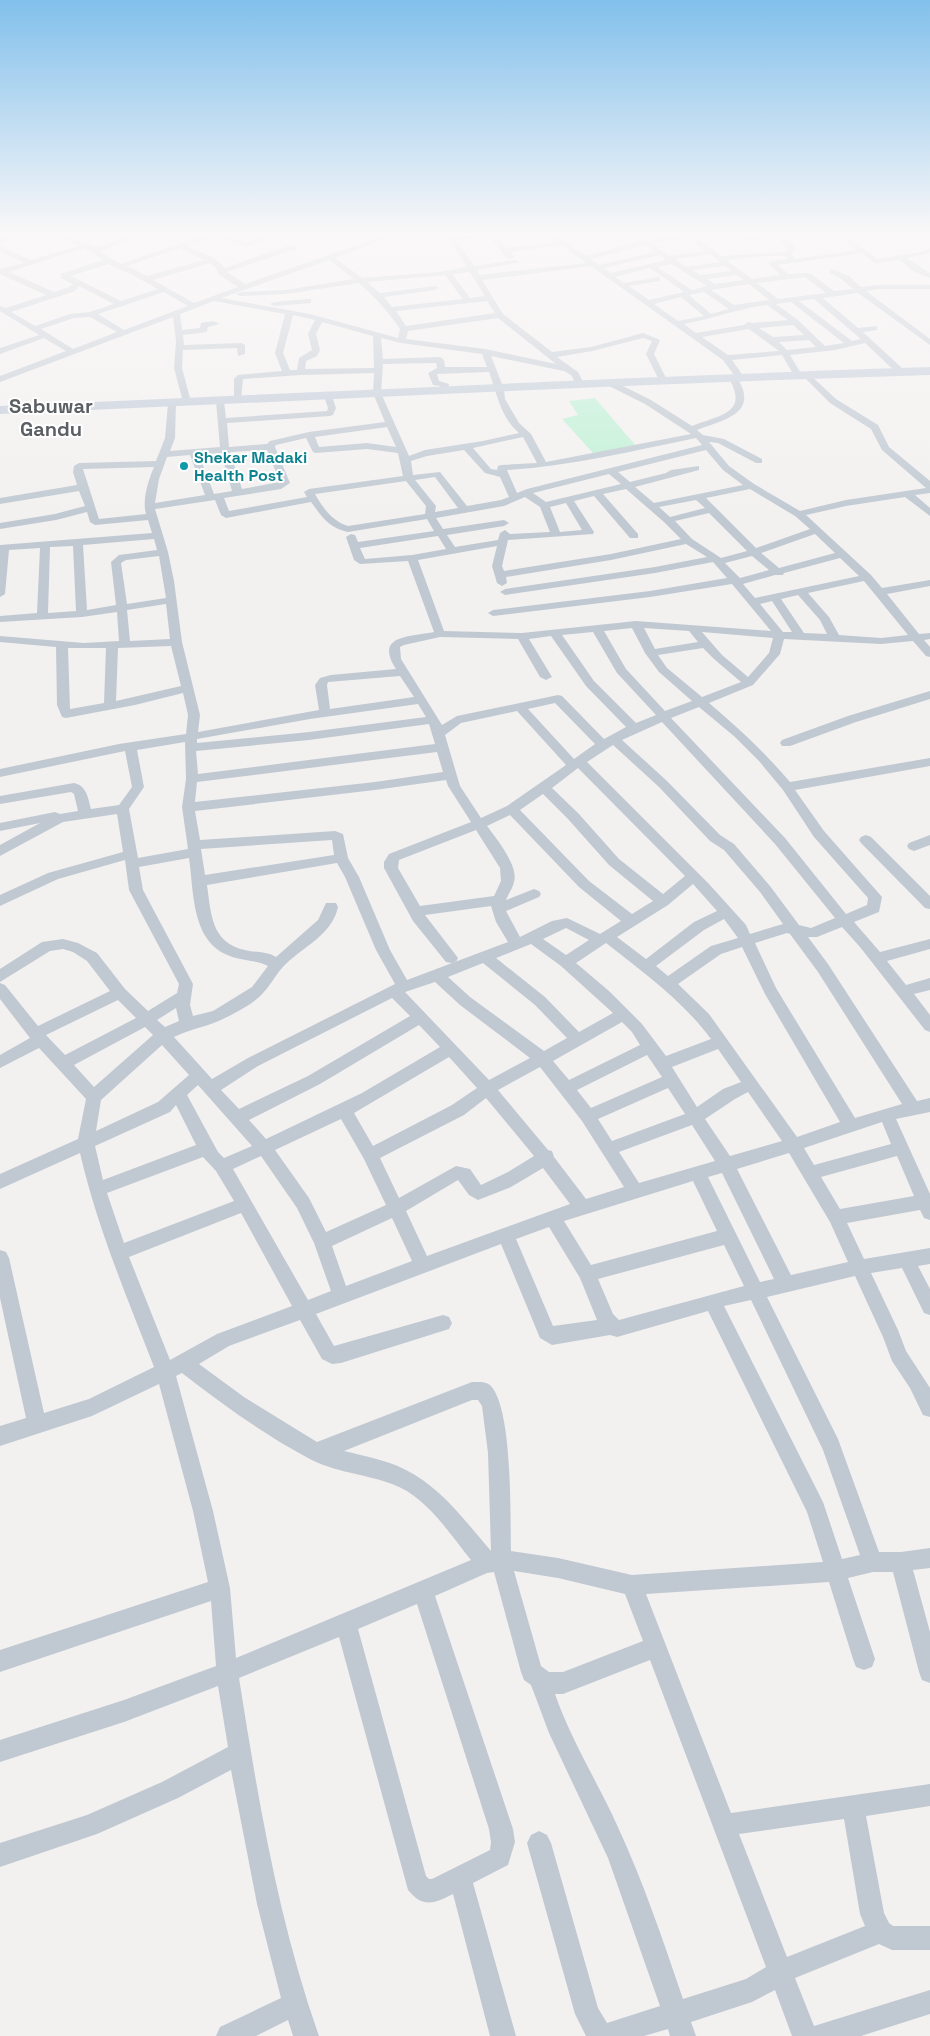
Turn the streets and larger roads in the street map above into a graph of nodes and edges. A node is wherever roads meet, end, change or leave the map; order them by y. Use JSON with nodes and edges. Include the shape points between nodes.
{"nodes":[{"id":1,"x":115,"y":329,"type":"edge"},
{"id":2,"x":135,"y":329,"type":"edge"},
{"id":3,"x":178,"y":329,"type":"edge"},
{"id":4,"x":204,"y":329,"type":"edge"},
{"id":5,"x":285,"y":329,"type":"edge"},
{"id":6,"x":314,"y":329,"type":"edge"},
{"id":7,"x":356,"y":329,"type":"edge"},
{"id":8,"x":404,"y":329,"type":"edge"},
{"id":9,"x":518,"y":329,"type":"edge"},
{"id":10,"x":686,"y":329,"type":"edge"},
{"id":11,"x":733,"y":329,"type":"edge"},
{"id":12,"x":755,"y":329,"type":"edge"},
{"id":13,"x":802,"y":329,"type":"edge"},
{"id":14,"x":830,"y":329,"type":"edge"},
{"id":15,"x":854,"y":329,"type":"joint"},
{"id":16,"x":912,"y":329,"type":"edge"},
{"id":17,"x":34,"y":330,"type":"edge"},
{"id":18,"x":833,"y":331,"type":"junction"},
{"id":19,"x":124,"y":333,"type":"junction"},
{"id":20,"x":178,"y":333,"type":"junction"},
{"id":21,"x":377,"y":334,"type":"junction"},
{"id":22,"x":43,"y":336,"type":"junction"},
{"id":23,"x":695,"y":336,"type":"junction"},
{"id":24,"x":810,"y":337,"type":"junction"},
{"id":25,"x":771,"y":340,"type":"junction"},
{"id":26,"x":868,"y":340,"type":"junction"},
{"id":27,"x":400,"y":341,"type":"junction"},
{"id":28,"x":930,"y":343,"type":"edge"},
{"id":29,"x":851,"y":345,"type":"junction"},
{"id":30,"x":179,"y":348,"type":"junction"},
{"id":31,"x":823,"y":350,"type":"junction"},
{"id":32,"x":0,"y":351,"type":"edge"},
{"id":33,"x":71,"y":352,"type":"junction"},
{"id":34,"x":485,"y":352,"type":"junction"},
{"id":35,"x":786,"y":353,"type":"junction"},
{"id":36,"x":241,"y":354,"type":"dead end"},
{"id":37,"x":550,"y":355,"type":"junction"},
{"id":38,"x":726,"y":358,"type":"junction"},
{"id":39,"x":378,"y":366,"type":"junction"},
{"id":40,"x":492,"y":369,"type":"junction"},
{"id":41,"x":567,"y":369,"type":"junction"},
{"id":42,"x":441,"y":370,"type":"junction"},
{"id":43,"x":930,"y":371,"type":"edge"},
{"id":44,"x":300,"y":372,"type":"junction"},
{"id":45,"x":901,"y":372,"type":"junction"},
{"id":46,"x":288,"y":374,"type":"junction"},
{"id":47,"x":803,"y":375,"type":"junction"},
{"id":48,"x":736,"y":377,"type":"junction"},
{"id":49,"x":0,"y":379,"type":"edge"},
{"id":50,"x":663,"y":380,"type":"junction"},
{"id":51,"x":610,"y":383,"type":"junction"},
{"id":52,"x":580,"y":384,"type":"junction"},
{"id":53,"x":500,"y":389,"type":"junction"},
{"id":54,"x":443,"y":391,"type":"junction"},
{"id":55,"x":377,"y":394,"type":"junction"},
{"id":56,"x":328,"y":396,"type":"junction"},
{"id":57,"x":237,"y":400,"type":"junction"},
{"id":58,"x":220,"y":401,"type":"junction"},
{"id":59,"x":187,"y":402,"type":"junction"},
{"id":60,"x":172,"y":403,"type":"junction"},
{"id":61,"x":0,"y":410,"type":"edge"},
{"id":62,"x":222,"y":421,"type":"junction"},
{"id":63,"x":390,"y":424,"type":"junction"},
{"id":64,"x":526,"y":434,"type":"junction"},
{"id":65,"x":696,"y":434,"type":"junction"},
{"id":66,"x":309,"y":435,"type":"junction"},
{"id":67,"x":709,"y":446,"type":"junction"},
{"id":68,"x":270,"y":447,"type":"junction"},
{"id":69,"x":467,"y":447,"type":"junction"},
{"id":70,"x":495,"y":449,"type":"junction"},
{"id":71,"x":225,"y":450,"type":"junction"},
{"id":72,"x":193,"y":452,"type":"junction"},
{"id":73,"x":164,"y":454,"type":"junction"},
{"id":74,"x":404,"y":456,"type":"junction"},
{"id":75,"x":759,"y":461,"type":"dead end"},
{"id":76,"x":159,"y":464,"type":"junction"},
{"id":77,"x":429,"y":465,"type":"junction"},
{"id":78,"x":543,"y":465,"type":"junction"},
{"id":79,"x":696,"y":468,"type":"dead end"},
{"id":80,"x":610,"y":470,"type":"junction"},
{"id":81,"x":507,"y":471,"type":"junction"},
{"id":82,"x":408,"y":478,"type":"junction"},
{"id":83,"x":628,"y":486,"type":"junction"},
{"id":84,"x":751,"y":486,"type":"junction"},
{"id":85,"x":930,"y":486,"type":"edge"},
{"id":86,"x":83,"y":487,"type":"junction"},
{"id":87,"x":930,"y":490,"type":"edge"},
{"id":88,"x":238,"y":493,"type":"junction"},
{"id":89,"x":525,"y":493,"type":"junction"},
{"id":90,"x":597,"y":493,"type":"junction"},
{"id":91,"x":907,"y":494,"type":"junction"},
{"id":92,"x":215,"y":497,"type":"junction"},
{"id":93,"x":699,"y":497,"type":"junction"},
{"id":94,"x":514,"y":498,"type":"junction"},
{"id":95,"x":568,"y":499,"type":"junction"},
{"id":96,"x":313,"y":500,"type":"junction"},
{"id":97,"x":0,"y":502,"type":"edge"},
{"id":98,"x":504,"y":502,"type":"junction"},
{"id":99,"x":544,"y":504,"type":"junction"},
{"id":100,"x":651,"y":506,"type":"junction"},
{"id":101,"x":89,"y":508,"type":"junction"},
{"id":102,"x":465,"y":510,"type":"junction"},
{"id":103,"x":710,"y":510,"type":"junction"},
{"id":104,"x":150,"y":512,"type":"junction"},
{"id":105,"x":930,"y":513,"type":"edge"},
{"id":106,"x":799,"y":514,"type":"junction"},
{"id":107,"x":430,"y":516,"type":"junction"},
{"id":108,"x":668,"y":520,"type":"junction"},
{"id":109,"x":504,"y":523,"type":"junction"},
{"id":110,"x":0,"y":526,"type":"edge"},
{"id":111,"x":348,"y":528,"type":"junction"},
{"id":112,"x":817,"y":530,"type":"junction"},
{"id":113,"x":441,"y":534,"type":"junction"},
{"id":114,"x":556,"y":535,"type":"junction"},
{"id":115,"x":158,"y":536,"type":"junction"},
{"id":116,"x":634,"y":536,"type":"dead end"},
{"id":117,"x":505,"y":540,"type":"junction"},
{"id":118,"x":688,"y":541,"type":"junction"},
{"id":119,"x":78,"y":542,"type":"junction"},
{"id":120,"x":45,"y":545,"type":"junction"},
{"id":121,"x":354,"y":546,"type":"junction"},
{"id":122,"x":2,"y":548,"type":"edge"},
{"id":123,"x":452,"y":551,"type":"junction"},
{"id":124,"x":163,"y":552,"type":"junction"},
{"id":125,"x":754,"y":552,"type":"junction"},
{"id":126,"x":843,"y":554,"type":"junction"},
{"id":127,"x":412,"y":558,"type":"junction"},
{"id":128,"x":718,"y":559,"type":"junction"},
{"id":129,"x":779,"y":573,"type":"junction"},
{"id":130,"x":499,"y":575,"type":"junction"},
{"id":131,"x":867,"y":577,"type":"junction"},
{"id":132,"x":737,"y":581,"type":"junction"},
{"id":133,"x":930,"y":582,"type":"edge"},
{"id":134,"x":800,"y":591,"type":"junction"},
{"id":135,"x":505,"y":592,"type":"junction"},
{"id":136,"x":880,"y":592,"type":"junction"},
{"id":137,"x":0,"y":594,"type":"edge"},
{"id":138,"x":774,"y":597,"type":"junction"},
{"id":139,"x":171,"y":600,"type":"junction"},
{"id":140,"x":754,"y":602,"type":"junction"},
{"id":141,"x":121,"y":609,"type":"junction"},
{"id":142,"x":493,"y":613,"type":"junction"},
{"id":143,"x":82,"y":614,"type":"junction"},
{"id":144,"x":42,"y":616,"type":"junction"},
{"id":145,"x":0,"y":619,"type":"edge"},
{"id":146,"x":636,"y":624,"type":"junction"},
{"id":147,"x":690,"y":627,"type":"junction"},
{"id":148,"x":598,"y":629,"type":"junction"},
{"id":149,"x":556,"y":632,"type":"junction"},
{"id":150,"x":440,"y":634,"type":"junction"},
{"id":151,"x":481,"y":635,"type":"junction"},
{"id":152,"x":780,"y":635,"type":"junction"},
{"id":153,"x":522,"y":636,"type":"junction"},
{"id":154,"x":800,"y":636,"type":"junction"},
{"id":155,"x":924,"y":637,"type":"edge"},
{"id":156,"x":0,"y":639,"type":"edge"},
{"id":157,"x":835,"y":639,"type":"junction"},
{"id":158,"x":176,"y":642,"type":"junction"},
{"id":159,"x":704,"y":644,"type":"junction"},
{"id":160,"x":62,"y":645,"type":"junction"},
{"id":161,"x":118,"y":646,"type":"junction"},
{"id":162,"x":651,"y":654,"type":"junction"},
{"id":163,"x":930,"y":654,"type":"edge"},
{"id":164,"x":402,"y":672,"type":"junction"},
{"id":165,"x":546,"y":677,"type":"dead end"},
{"id":166,"x":750,"y":683,"type":"junction"},
{"id":167,"x":187,"y":688,"type":"junction"},
{"id":168,"x":930,"y":695,"type":"edge"},
{"id":169,"x":421,"y":700,"type":"junction"},
{"id":170,"x":698,"y":702,"type":"junction"},
{"id":171,"x":110,"y":706,"type":"junction"},
{"id":172,"x":520,"y":707,"type":"junction"},
{"id":173,"x":326,"y":713,"type":"junction"},
{"id":174,"x":664,"y":716,"type":"junction"},
{"id":175,"x":434,"y":720,"type":"junction"},
{"id":176,"x":634,"y":728,"type":"junction"},
{"id":177,"x":439,"y":733,"type":"junction"},
{"id":178,"x":191,"y":742,"type":"junction"},
{"id":179,"x":609,"y":743,"type":"junction"},
{"id":180,"x":786,"y":743,"type":"dead end"},
{"id":181,"x":443,"y":747,"type":"junction"},
{"id":182,"x":131,"y":748,"type":"junction"},
{"id":183,"x":930,"y":762,"type":"edge"},
{"id":184,"x":576,"y":764,"type":"junction"},
{"id":185,"x":0,"y":773,"type":"edge"},
{"id":186,"x":451,"y":775,"type":"junction"},
{"id":187,"x":192,"y":778,"type":"junction"},
{"id":188,"x":25,"y":781,"type":"junction"},
{"id":189,"x":787,"y":787,"type":"junction"},
{"id":190,"x":544,"y":788,"type":"junction"},
{"id":191,"x":0,"y":800,"type":"edge"},
{"id":192,"x":188,"y":807,"type":"junction"},
{"id":193,"x":123,"y":809,"type":"junction"},
{"id":194,"x":512,"y":809,"type":"junction"},
{"id":195,"x":85,"y":813,"type":"junction"},
{"id":196,"x":60,"y":818,"type":"junction"},
{"id":197,"x":479,"y":824,"type":"junction"},
{"id":198,"x":0,"y":827,"type":"edge"},
{"id":199,"x":866,"y":840,"type":"dead end"},
{"id":200,"x":930,"y":840,"type":"edge"},
{"id":201,"x":914,"y":846,"type":"dead end"},
{"id":202,"x":194,"y":848,"type":"junction"},
{"id":203,"x":0,"y":851,"type":"edge"},
{"id":204,"x":342,"y":858,"type":"junction"},
{"id":205,"x":131,"y":859,"type":"junction"},
{"id":206,"x":693,"y":876,"type":"junction"},
{"id":207,"x":199,"y":881,"type":"junction"},
{"id":208,"x":534,"y":894,"type":"dead end"},
{"id":209,"x":0,"y":900,"type":"edge"},
{"id":210,"x":663,"y":902,"type":"junction"},
{"id":211,"x":498,"y":904,"type":"junction"},
{"id":212,"x":930,"y":904,"type":"edge"},
{"id":213,"x":331,"y":907,"type":"dead end"},
{"id":214,"x":727,"y":912,"type":"junction"},
{"id":215,"x":417,"y":913,"type":"junction"},
{"id":216,"x":843,"y":919,"type":"junction"},
{"id":217,"x":632,"y":922,"type":"junction"},
{"id":218,"x":797,"y":930,"type":"junction"},
{"id":219,"x":532,"y":938,"type":"junction"},
{"id":220,"x":605,"y":938,"type":"junction"},
{"id":221,"x":747,"y":940,"type":"junction"},
{"id":222,"x":517,"y":944,"type":"junction"},
{"id":223,"x":930,"y":944,"type":"edge"},
{"id":224,"x":485,"y":957,"type":"junction"},
{"id":225,"x":451,"y":958,"type":"dead end"},
{"id":226,"x":877,"y":958,"type":"junction"},
{"id":227,"x":566,"y":962,"type":"junction"},
{"id":228,"x":277,"y":964,"type":"junction"},
{"id":229,"x":646,"y":966,"type":"junction"},
{"id":230,"x":0,"y":976,"type":"edge"},
{"id":231,"x":437,"y":976,"type":"junction"},
{"id":232,"x":668,"y":983,"type":"junction"},
{"id":233,"x":930,"y":984,"type":"edge"},
{"id":234,"x":398,"y":988,"type":"junction"},
{"id":235,"x":0,"y":989,"type":"edge"},
{"id":236,"x":903,"y":992,"type":"junction"},
{"id":237,"x":120,"y":993,"type":"junction"},
{"id":238,"x":184,"y":996,"type":"junction"},
{"id":239,"x":622,"y":1015,"type":"junction"},
{"id":240,"x":421,"y":1017,"type":"junction"},
{"id":241,"x":146,"y":1018,"type":"junction"},
{"id":242,"x":187,"y":1024,"type":"junction"},
{"id":243,"x":930,"y":1024,"type":"edge"},
{"id":244,"x":164,"y":1035,"type":"junction"},
{"id":245,"x":38,"y":1037,"type":"junction"},
{"id":246,"x":578,"y":1040,"type":"junction"},
{"id":247,"x":721,"y":1041,"type":"junction"},
{"id":248,"x":649,"y":1047,"type":"junction"},
{"id":249,"x":450,"y":1048,"type":"junction"},
{"id":250,"x":543,"y":1059,"type":"junction"},
{"id":251,"x":0,"y":1062,"type":"edge"},
{"id":252,"x":62,"y":1064,"type":"junction"},
{"id":253,"x":663,"y":1064,"type":"junction"},
{"id":254,"x":200,"y":1075,"type":"junction"},
{"id":255,"x":672,"y":1080,"type":"junction"},
{"id":256,"x":751,"y":1084,"type":"junction"},
{"id":257,"x":211,"y":1088,"type":"junction"},
{"id":258,"x":489,"y":1088,"type":"junction"},
{"id":259,"x":567,"y":1088,"type":"junction"},
{"id":260,"x":179,"y":1095,"type":"junction"},
{"id":261,"x":94,"y":1097,"type":"junction"},
{"id":262,"x":930,"y":1105,"type":"edge"},
{"id":263,"x":912,"y":1108,"type":"junction"},
{"id":264,"x":344,"y":1110,"type":"junction"},
{"id":265,"x":886,"y":1114,"type":"junction"},
{"id":266,"x":588,"y":1116,"type":"junction"},
{"id":267,"x":695,"y":1117,"type":"junction"},
{"id":268,"x":237,"y":1118,"type":"junction"},
{"id":269,"x":851,"y":1126,"type":"junction"},
{"id":270,"x":86,"y":1142,"type":"junction"},
{"id":271,"x":793,"y":1145,"type":"junction"},
{"id":272,"x":206,"y":1148,"type":"junction"},
{"id":273,"x":264,"y":1148,"type":"junction"},
{"id":274,"x":609,"y":1148,"type":"junction"},
{"id":275,"x":901,"y":1148,"type":"junction"},
{"id":276,"x":370,"y":1155,"type":"junction"},
{"id":277,"x":546,"y":1156,"type":"junction"},
{"id":278,"x":726,"y":1164,"type":"junction"},
{"id":279,"x":222,"y":1166,"type":"junction"},
{"id":280,"x":697,"y":1172,"type":"junction"},
{"id":281,"x":809,"y":1173,"type":"junction"},
{"id":282,"x":0,"y":1182,"type":"edge"},
{"id":283,"x":98,"y":1189,"type":"junction"},
{"id":284,"x":635,"y":1191,"type":"junction"},
{"id":285,"x":245,"y":1204,"type":"junction"},
{"id":286,"x":582,"y":1207,"type":"junction"},
{"id":287,"x":928,"y":1207,"type":"edge"},
{"id":288,"x":395,"y":1210,"type":"junction"},
{"id":289,"x":836,"y":1217,"type":"junction"},
{"id":290,"x":554,"y":1218,"type":"junction"},
{"id":291,"x":506,"y":1234,"type":"junction"},
{"id":292,"x":728,"y":1236,"type":"junction"},
{"id":293,"x":322,"y":1242,"type":"junction"},
{"id":294,"x":120,"y":1254,"type":"junction"},
{"id":295,"x":930,"y":1256,"type":"edge"},
{"id":296,"x":0,"y":1258,"type":"edge"},
{"id":297,"x":906,"y":1260,"type":"junction"},
{"id":298,"x":423,"y":1265,"type":"junction"},
{"id":299,"x":860,"y":1268,"type":"junction"},
{"id":300,"x":586,"y":1274,"type":"junction"},
{"id":301,"x":786,"y":1284,"type":"junction"},
{"id":302,"x":756,"y":1292,"type":"junction"},
{"id":303,"x":341,"y":1295,"type":"junction"},
{"id":304,"x":5,"y":1301,"type":"edge"},
{"id":305,"x":712,"y":1301,"type":"junction"},
{"id":306,"x":930,"y":1307,"type":"edge"},
{"id":307,"x":303,"y":1310,"type":"junction"},
{"id":308,"x":443,"y":1323,"type":"dead end"},
{"id":309,"x":611,"y":1326,"type":"junction"},
{"id":310,"x":174,"y":1367,"type":"junction"},
{"id":311,"x":930,"y":1408,"type":"edge"},
{"id":312,"x":37,"y":1424,"type":"junction"},
{"id":313,"x":0,"y":1436,"type":"edge"},
{"id":314,"x":316,"y":1452,"type":"junction"},
{"id":315,"x":930,"y":1558,"type":"edge"},
{"id":316,"x":494,"y":1562,"type":"junction"},
{"id":317,"x":873,"y":1562,"type":"junction"},
{"id":318,"x":902,"y":1562,"type":"junction"},
{"id":319,"x":837,"y":1571,"type":"junction"},
{"id":320,"x":632,"y":1585,"type":"junction"},
{"id":321,"x":220,"y":1588,"type":"junction"},
{"id":322,"x":423,"y":1591,"type":"junction"},
{"id":323,"x":346,"y":1624,"type":"junction"},
{"id":324,"x":656,"y":1647,"type":"junction"},
{"id":325,"x":864,"y":1659,"type":"dead end"},
{"id":326,"x":0,"y":1661,"type":"edge"},
{"id":327,"x":227,"y":1672,"type":"junction"},
{"id":328,"x":930,"y":1672,"type":"edge"},
{"id":329,"x":540,"y":1681,"type":"junction"},
{"id":330,"x":0,"y":1751,"type":"edge"},
{"id":331,"x":240,"y":1753,"type":"junction"},
{"id":332,"x":930,"y":1795,"type":"edge"},
{"id":333,"x":853,"y":1806,"type":"junction"},
{"id":334,"x":725,"y":1825,"type":"junction"},
{"id":335,"x":538,"y":1843,"type":"dead end"},
{"id":336,"x":0,"y":1855,"type":"edge"},
{"id":337,"x":460,"y":1878,"type":"junction"},
{"id":338,"x":880,"y":1932,"type":"junction"},
{"id":339,"x":930,"y":1938,"type":"edge"},
{"id":340,"x":781,"y":1972,"type":"junction"},
{"id":341,"x":930,"y":2002,"type":"edge"},
{"id":342,"x":295,"y":2004,"type":"junction"},
{"id":343,"x":679,"y":2025,"type":"edge"},
{"id":344,"x":228,"y":2036,"type":"edge"},
{"id":345,"x":306,"y":2036,"type":"edge"},
{"id":346,"x":503,"y":2036,"type":"edge"},
{"id":347,"x":603,"y":2036,"type":"edge"},
{"id":348,"x":805,"y":2036,"type":"edge"},
{"id":349,"x":820,"y":2036,"type":"edge"}],
"edges":[{"from":1,"to":19,"type":"street"},
{"from":2,"to":19,"type":"street"},
{"from":3,"to":20,"type":"street"},
{"from":4,"to":20,"type":"street"},
{"from":5,"to":46,"type":"street","via":[[279,353]]},
{"from":6,"to":44,"type":"street","via":[[312,334],[316,350],[302,360]]},
{"from":7,"to":21,"type":"street"},
{"from":8,"to":27,"type":"street"},
{"from":9,"to":37,"type":"street"},
{"from":10,"to":23,"type":"street"},
{"from":11,"to":23,"type":"street"},
{"from":12,"to":25,"type":"street"},
{"from":13,"to":24,"type":"street"},
{"from":14,"to":18,"type":"street"},
{"from":15,"to":18,"type":"street"},
{"from":15,"to":26,"type":"street"},
{"from":16,"to":28,"type":"street"},
{"from":17,"to":22,"type":"street"},
{"from":18,"to":29,"type":"street"},
{"from":19,"to":33,"type":"street"},
{"from":20,"to":30,"type":"street"},
{"from":21,"to":27,"type":"street"},
{"from":21,"to":39,"type":"street"},
{"from":22,"to":32,"type":"street"},
{"from":22,"to":33,"type":"street"},
{"from":23,"to":38,"type":"street"},
{"from":24,"to":25,"type":"street"},
{"from":24,"to":31,"type":"street"},
{"from":25,"to":35,"type":"street"},
{"from":26,"to":29,"type":"street"},
{"from":26,"to":45,"type":"street"},
{"from":27,"to":34,"type":"street"},
{"from":29,"to":31,"type":"street"},
{"from":30,"to":36,"type":"street","via":[[240,345]]},
{"from":30,"to":59,"type":"street","via":[[178,368]]},
{"from":31,"to":35,"type":"street"},
{"from":33,"to":49,"type":"street"},
{"from":34,"to":40,"type":"street"},
{"from":34,"to":41,"type":"street"},
{"from":35,"to":38,"type":"street"},
{"from":35,"to":47,"type":"street"},
{"from":37,"to":41,"type":"street"},
{"from":37,"to":50,"type":"street","via":[[648,336],[656,340],[650,354]]},
{"from":38,"to":48,"type":"street"},
{"from":39,"to":42,"type":"street","via":[[440,360]]},
{"from":39,"to":44,"type":"street"},
{"from":39,"to":55,"type":"street"},
{"from":40,"to":42,"type":"street"},
{"from":40,"to":53,"type":"street"},
{"from":41,"to":52,"type":"street","via":[[575,374]]},
{"from":42,"to":54,"type":"street","via":[[432,373],[436,382],[445,384]]},
{"from":43,"to":45,"type":"street"},
{"from":44,"to":46,"type":"street"},
{"from":45,"to":47,"type":"street"},
{"from":46,"to":57,"type":"street","via":[[239,378]]},
{"from":47,"to":48,"type":"street"},
{"from":47,"to":85,"type":"street","via":[[833,401],[875,427],[885,448]]},
{"from":48,"to":50,"type":"street"},
{"from":48,"to":65,"type":"street","via":[[740,406]]},
{"from":50,"to":51,"type":"street"},
{"from":51,"to":52,"type":"street"},
{"from":51,"to":65,"type":"street","via":[[648,402]]},
{"from":52,"to":53,"type":"street"},
{"from":53,"to":54,"type":"street"},
{"from":53,"to":64,"type":"street","via":[[501,399],[514,424]]},
{"from":54,"to":55,"type":"street"},
{"from":55,"to":56,"type":"street"},
{"from":55,"to":63,"type":"street"},
{"from":56,"to":57,"type":"street"},
{"from":56,"to":62,"type":"street","via":[[332,408],[330,413]]},
{"from":57,"to":58,"type":"street"},
{"from":58,"to":59,"type":"street"},
{"from":58,"to":62,"type":"street"},
{"from":59,"to":60,"type":"street"},
{"from":60,"to":61,"type":"street"},
{"from":60,"to":73,"type":"street","via":[[170,438]]},
{"from":62,"to":71,"type":"street"},
{"from":63,"to":66,"type":"street"},
{"from":63,"to":74,"type":"street"},
{"from":64,"to":70,"type":"street"},
{"from":64,"to":78,"type":"street"},
{"from":65,"to":67,"type":"street"},
{"from":65,"to":75,"type":"street","via":[[721,441]]},
{"from":65,"to":78,"type":"street"},
{"from":66,"to":68,"type":"street","via":[[280,440]]},
{"from":66,"to":74,"type":"street","via":[[316,450],[367,446]]},
{"from":67,"to":80,"type":"street"},
{"from":67,"to":84,"type":"street","via":[[726,468]]},
{"from":68,"to":71,"type":"street"},
{"from":68,"to":88,"type":"street","via":[[284,485]]},
{"from":69,"to":70,"type":"street"},
{"from":69,"to":77,"type":"street"},
{"from":69,"to":81,"type":"street","via":[[488,471]]},
{"from":70,"to":81,"type":"street"},
{"from":71,"to":72,"type":"street"},
{"from":71,"to":88,"type":"street"},
{"from":72,"to":73,"type":"street"},
{"from":72,"to":92,"type":"street"},
{"from":73,"to":76,"type":"street"},
{"from":74,"to":77,"type":"street"},
{"from":74,"to":82,"type":"street"},
{"from":76,"to":86,"type":"street","via":[[79,466]]},
{"from":76,"to":104,"type":"street"},
{"from":77,"to":82,"type":"street"},
{"from":77,"to":102,"type":"street"},
{"from":78,"to":81,"type":"street"},
{"from":79,"to":83,"type":"street"},
{"from":80,"to":83,"type":"street"},
{"from":80,"to":89,"type":"street"},
{"from":81,"to":94,"type":"street"},
{"from":82,"to":96,"type":"street","via":[[309,492]]},
{"from":82,"to":107,"type":"street","via":[[431,506]]},
{"from":83,"to":90,"type":"street"},
{"from":83,"to":100,"type":"street"},
{"from":84,"to":93,"type":"street"},
{"from":84,"to":106,"type":"street"},
{"from":86,"to":97,"type":"street"},
{"from":86,"to":101,"type":"street"},
{"from":87,"to":91,"type":"street"},
{"from":88,"to":92,"type":"street"},
{"from":89,"to":94,"type":"street"},
{"from":89,"to":99,"type":"street"},
{"from":90,"to":95,"type":"street"},
{"from":90,"to":116,"type":"street"},
{"from":91,"to":105,"type":"street"},
{"from":91,"to":106,"type":"street"},
{"from":92,"to":96,"type":"street","via":[[226,516]]},
{"from":92,"to":104,"type":"street"},
{"from":93,"to":100,"type":"street"},
{"from":93,"to":103,"type":"street"},
{"from":94,"to":98,"type":"street"},
{"from":95,"to":99,"type":"street"},
{"from":95,"to":114,"type":"street","via":[[589,532]]},
{"from":96,"to":111,"type":"street","via":[[333,525]]},
{"from":98,"to":102,"type":"street"},
{"from":98,"to":109,"type":"street"},
{"from":99,"to":114,"type":"street"},
{"from":100,"to":108,"type":"street"},
{"from":101,"to":104,"type":"street","via":[[95,522]]},
{"from":101,"to":110,"type":"street"},
{"from":102,"to":107,"type":"street"},
{"from":103,"to":108,"type":"street"},
{"from":103,"to":125,"type":"street"},
{"from":104,"to":115,"type":"street"},
{"from":106,"to":112,"type":"street"},
{"from":107,"to":111,"type":"street"},
{"from":107,"to":113,"type":"street"},
{"from":108,"to":118,"type":"street"},
{"from":109,"to":113,"type":"street"},
{"from":109,"to":117,"type":"street"},
{"from":111,"to":121,"type":"street"},
{"from":112,"to":125,"type":"street"},
{"from":112,"to":126,"type":"street"},
{"from":113,"to":121,"type":"street"},
{"from":113,"to":123,"type":"street"},
{"from":114,"to":117,"type":"street"},
{"from":115,"to":119,"type":"street"},
{"from":115,"to":124,"type":"street"},
{"from":117,"to":123,"type":"street"},
{"from":117,"to":130,"type":"street","via":[[497,562]]},
{"from":118,"to":128,"type":"street"},
{"from":118,"to":130,"type":"street"},
{"from":119,"to":120,"type":"street"},
{"from":119,"to":143,"type":"street"},
{"from":120,"to":122,"type":"street"},
{"from":120,"to":144,"type":"street"},
{"from":121,"to":127,"type":"street","via":[[359,560],[364,562]]},
{"from":122,"to":137,"type":"street"},
{"from":123,"to":127,"type":"street"},
{"from":124,"to":139,"type":"street"},
{"from":124,"to":141,"type":"street","via":[[123,557],[116,562]]},
{"from":125,"to":128,"type":"street"},
{"from":125,"to":129,"type":"street"},
{"from":126,"to":129,"type":"street"},
{"from":126,"to":131,"type":"street"},
{"from":127,"to":150,"type":"street"},
{"from":128,"to":132,"type":"street"},
{"from":128,"to":135,"type":"street"},
{"from":129,"to":132,"type":"street"},
{"from":130,"to":135,"type":"street"},
{"from":131,"to":134,"type":"street"},
{"from":131,"to":136,"type":"street"},
{"from":132,"to":140,"type":"street"},
{"from":132,"to":142,"type":"street"},
{"from":133,"to":136,"type":"street"},
{"from":134,"to":138,"type":"street"},
{"from":134,"to":157,"type":"street","via":[[825,619]]},
{"from":135,"to":142,"type":"street"},
{"from":136,"to":155,"type":"street"},
{"from":138,"to":140,"type":"street"},
{"from":138,"to":154,"type":"street"},
{"from":139,"to":141,"type":"street"},
{"from":139,"to":158,"type":"street"},
{"from":140,"to":152,"type":"street"},
{"from":141,"to":143,"type":"street"},
{"from":141,"to":161,"type":"street","via":[[125,634]]},
{"from":142,"to":151,"type":"street"},
{"from":143,"to":144,"type":"street"},
{"from":144,"to":145,"type":"street"},
{"from":146,"to":147,"type":"street"},
{"from":146,"to":148,"type":"street"},
{"from":146,"to":162,"type":"street"},
{"from":147,"to":152,"type":"street"},
{"from":147,"to":159,"type":"street"},
{"from":148,"to":149,"type":"street"},
{"from":148,"to":174,"type":"street","via":[[621,671]]},
{"from":149,"to":153,"type":"street"},
{"from":149,"to":176,"type":"street","via":[[592,687]]},
{"from":150,"to":151,"type":"street"},
{"from":150,"to":164,"type":"street","via":[[394,646],[395,659]]},
{"from":151,"to":153,"type":"street"},
{"from":152,"to":154,"type":"street"},
{"from":152,"to":166,"type":"street","via":[[774,654]]},
{"from":153,"to":165,"type":"street"},
{"from":154,"to":157,"type":"street"},
{"from":155,"to":157,"type":"street","via":[[881,641]]},
{"from":155,"to":163,"type":"street"},
{"from":156,"to":160,"type":"street"},
{"from":158,"to":161,"type":"street"},
{"from":158,"to":167,"type":"street"},
{"from":159,"to":162,"type":"street"},
{"from":159,"to":166,"type":"street"},
{"from":160,"to":161,"type":"street"},
{"from":160,"to":171,"type":"street","via":[[64,712],[69,714]]},
{"from":161,"to":171,"type":"street"},
{"from":162,"to":170,"type":"street","via":[[662,670]]},
{"from":164,"to":169,"type":"street"},
{"from":164,"to":173,"type":"street","via":[[324,680],[321,685]]},
{"from":166,"to":170,"type":"street"},
{"from":167,"to":171,"type":"street"},
{"from":167,"to":178,"type":"street","via":[[194,715]]},
{"from":168,"to":180,"type":"street"},
{"from":169,"to":173,"type":"street"},
{"from":169,"to":175,"type":"street"},
{"from":170,"to":174,"type":"street"},
{"from":170,"to":189,"type":"street","via":[[739,734]]},
{"from":172,"to":177,"type":"street","via":[[457,720]]},
{"from":172,"to":179,"type":"street","via":[[561,700],[576,719]]},
{"from":172,"to":184,"type":"street"},
{"from":173,"to":178,"type":"street"},
{"from":174,"to":176,"type":"street"},
{"from":174,"to":216,"type":"street","via":[[780,841]]},
{"from":175,"to":177,"type":"street"},
{"from":175,"to":178,"type":"street","via":[[309,736]]},
{"from":176,"to":179,"type":"street"},
{"from":177,"to":181,"type":"street"},
{"from":178,"to":182,"type":"street"},
{"from":178,"to":187,"type":"street"},
{"from":179,"to":184,"type":"street"},
{"from":179,"to":218,"type":"street","via":[[676,796],[728,848]]},
{"from":181,"to":186,"type":"street"},
{"from":181,"to":187,"type":"street"},
{"from":182,"to":188,"type":"street","via":[[77,756]]},
{"from":182,"to":193,"type":"street","via":[[138,787]]},
{"from":183,"to":189,"type":"street"},
{"from":184,"to":190,"type":"street"},
{"from":184,"to":206,"type":"street"},
{"from":185,"to":188,"type":"street"},
{"from":186,"to":192,"type":"street"},
{"from":186,"to":197,"type":"street","via":[[454,786]]},
{"from":187,"to":192,"type":"street"},
{"from":188,"to":191,"type":"street"},
{"from":188,"to":195,"type":"street","via":[[74,787],[80,792]]},
{"from":189,"to":216,"type":"street","via":[[819,834],[875,897],[874,908]]},
{"from":190,"to":194,"type":"street"},
{"from":190,"to":210,"type":"street","via":[[614,862]]},
{"from":192,"to":202,"type":"street"},
{"from":193,"to":195,"type":"street"},
{"from":193,"to":205,"type":"street"},
{"from":194,"to":197,"type":"street"},
{"from":194,"to":217,"type":"street","via":[[584,884]]},
{"from":195,"to":196,"type":"street"},
{"from":196,"to":198,"type":"street","via":[[48,816]]},
{"from":196,"to":203,"type":"street"},
{"from":197,"to":211,"type":"street","via":[[506,867],[507,884]]},
{"from":197,"to":215,"type":"street","via":[[394,857],[391,868]]},
{"from":199,"to":212,"type":"street"},
{"from":200,"to":201,"type":"street"},
{"from":202,"to":204,"type":"street","via":[[330,834],[338,837]]},
{"from":202,"to":205,"type":"street"},
{"from":202,"to":207,"type":"street"},
{"from":204,"to":207,"type":"street"},
{"from":204,"to":234,"type":"street"},
{"from":205,"to":209,"type":"street","via":[[53,876]]},
{"from":205,"to":238,"type":"street","via":[[136,890],[186,984]]},
{"from":206,"to":210,"type":"street"},
{"from":206,"to":214,"type":"street"},
{"from":207,"to":228,"type":"street","via":[[206,926],[214,939],[233,952],[264,957]]},
{"from":208,"to":211,"type":"street"},
{"from":210,"to":217,"type":"street"},
{"from":211,"to":215,"type":"street"},
{"from":211,"to":222,"type":"street","via":[[502,920]]},
{"from":213,"to":228,"type":"street","via":[[323,924]]},
{"from":214,"to":221,"type":"street"},
{"from":214,"to":229,"type":"street","via":[[699,926]]},
{"from":215,"to":225,"type":"street"},
{"from":216,"to":218,"type":"street","via":[[812,933]]},
{"from":216,"to":226,"type":"street"},
{"from":217,"to":220,"type":"street"},
{"from":218,"to":221,"type":"street","via":[[787,928]]},
{"from":218,"to":263,"type":"street"},
{"from":219,"to":220,"type":"street","via":[[567,923]]},
{"from":219,"to":222,"type":"street"},
{"from":219,"to":227,"type":"street"},
{"from":220,"to":227,"type":"street"},
{"from":220,"to":229,"type":"street"},
{"from":221,"to":232,"type":"street","via":[[716,950]]},
{"from":221,"to":269,"type":"street","via":[[770,990]]},
{"from":222,"to":224,"type":"street"},
{"from":223,"to":226,"type":"street"},
{"from":224,"to":231,"type":"street"},
{"from":224,"to":246,"type":"street","via":[[540,1001]]},
{"from":226,"to":236,"type":"street"},
{"from":227,"to":239,"type":"street"},
{"from":228,"to":242,"type":"street","via":[[257,991],[218,1015]]},
{"from":229,"to":232,"type":"street"},
{"from":230,"to":237,"type":"street","via":[[47,946],[63,944],[92,957]]},
{"from":231,"to":234,"type":"street"},
{"from":231,"to":250,"type":"street"},
{"from":232,"to":247,"type":"street","via":[[704,1018]]},
{"from":233,"to":236,"type":"street"},
{"from":234,"to":240,"type":"street"},
{"from":234,"to":257,"type":"street","via":[[253,1062]]},
{"from":235,"to":245,"type":"street"},
{"from":236,"to":243,"type":"street"},
{"from":237,"to":241,"type":"street"},
{"from":237,"to":245,"type":"street"},
{"from":238,"to":241,"type":"street"},
{"from":238,"to":242,"type":"street"},
{"from":239,"to":246,"type":"street"},
{"from":239,"to":248,"type":"street","via":[[637,1028]]},
{"from":240,"to":249,"type":"street"},
{"from":240,"to":268,"type":"street","via":[[314,1080]]},
{"from":241,"to":244,"type":"street"},
{"from":241,"to":252,"type":"street"},
{"from":242,"to":244,"type":"street"},
{"from":244,"to":254,"type":"street"},
{"from":244,"to":261,"type":"street"},
{"from":245,"to":251,"type":"street"},
{"from":245,"to":252,"type":"street"},
{"from":246,"to":250,"type":"street"},
{"from":247,"to":253,"type":"street"},
{"from":247,"to":256,"type":"street"},
{"from":248,"to":253,"type":"street"},
{"from":248,"to":259,"type":"street"},
{"from":249,"to":258,"type":"street"},
{"from":249,"to":264,"type":"street"},
{"from":250,"to":258,"type":"street"},
{"from":250,"to":259,"type":"street"},
{"from":252,"to":261,"type":"street"},
{"from":253,"to":255,"type":"street"},
{"from":254,"to":257,"type":"street"},
{"from":254,"to":260,"type":"street"},
{"from":255,"to":266,"type":"street"},
{"from":255,"to":267,"type":"street"},
{"from":256,"to":267,"type":"street","via":[[729,1094]]},
{"from":256,"to":271,"type":"street"},
{"from":257,"to":268,"type":"street"},
{"from":258,"to":276,"type":"street","via":[[458,1110]]},
{"from":258,"to":277,"type":"street"},
{"from":259,"to":266,"type":"street"},
{"from":260,"to":270,"type":"street","via":[[164,1108]]},
{"from":260,"to":272,"type":"street"},
{"from":261,"to":270,"type":"street"},
{"from":262,"to":263,"type":"street"},
{"from":263,"to":265,"type":"street"},
{"from":264,"to":273,"type":"street"},
{"from":264,"to":276,"type":"street"},
{"from":265,"to":269,"type":"street"},
{"from":265,"to":275,"type":"street"},
{"from":266,"to":274,"type":"street"},
{"from":267,"to":274,"type":"street"},
{"from":267,"to":278,"type":"street"},
{"from":268,"to":273,"type":"street"},
{"from":269,"to":271,"type":"street"},
{"from":270,"to":282,"type":"street"},
{"from":270,"to":283,"type":"street"},
{"from":271,"to":278,"type":"street"},
{"from":271,"to":281,"type":"street"},
{"from":272,"to":279,"type":"street"},
{"from":272,"to":283,"type":"street"},
{"from":273,"to":279,"type":"street"},
{"from":273,"to":293,"type":"street","via":[[303,1203]]},
{"from":274,"to":284,"type":"street"},
{"from":275,"to":281,"type":"street"},
{"from":275,"to":287,"type":"street"},
{"from":276,"to":288,"type":"street"},
{"from":277,"to":286,"type":"street"},
{"from":277,"to":288,"type":"street","via":[[535,1165],[478,1193],[468,1176],[456,1172]]},
{"from":278,"to":280,"type":"street"},
{"from":278,"to":301,"type":"street"},
{"from":279,"to":285,"type":"street"},
{"from":280,"to":284,"type":"street"},
{"from":280,"to":292,"type":"street"},
{"from":281,"to":289,"type":"street"},
{"from":283,"to":294,"type":"street"},
{"from":284,"to":286,"type":"street"},
{"from":285,"to":294,"type":"street"},
{"from":285,"to":307,"type":"street"},
{"from":286,"to":290,"type":"street"},
{"from":287,"to":289,"type":"street"},
{"from":288,"to":293,"type":"street"},
{"from":288,"to":298,"type":"street"},
{"from":289,"to":299,"type":"street"},
{"from":290,"to":291,"type":"street"},
{"from":290,"to":300,"type":"street"},
{"from":291,"to":298,"type":"street"},
{"from":291,"to":309,"type":"street","via":[[546,1332],[552,1336]]},
{"from":292,"to":300,"type":"street"},
{"from":292,"to":302,"type":"street"},
{"from":293,"to":303,"type":"street"},
{"from":294,"to":310,"type":"street"},
{"from":295,"to":297,"type":"street"},
{"from":296,"to":304,"type":"street"},
{"from":297,"to":299,"type":"street"},
{"from":297,"to":306,"type":"street"},
{"from":298,"to":303,"type":"street"},
{"from":299,"to":301,"type":"street"},
{"from":299,"to":311,"type":"street","via":[[898,1355]]},
{"from":300,"to":309,"type":"street"},
{"from":301,"to":302,"type":"street"},
{"from":302,"to":305,"type":"street"},
{"from":302,"to":317,"type":"street","via":[[831,1446]]},
{"from":303,"to":307,"type":"street"},
{"from":304,"to":312,"type":"street"},
{"from":305,"to":309,"type":"street","via":[[617,1329]]},
{"from":305,"to":319,"type":"street","via":[[816,1509]]},
{"from":307,"to":308,"type":"street","via":[[332,1356]]},
{"from":307,"to":310,"type":"street","via":[[223,1340]]},
{"from":310,"to":312,"type":"street","via":[[92,1407]]},
{"from":310,"to":314,"type":"street"},
{"from":310,"to":321,"type":"street"},
{"from":312,"to":313,"type":"street"},
{"from":314,"to":316,"type":"street","via":[[398,1476],[422,1491]]},
{"from":314,"to":316,"type":"street","via":[[472,1391],[483,1391],[491,1403],[498,1453]]},
{"from":315,"to":318,"type":"street"},
{"from":316,"to":320,"type":"street","via":[[520,1561]]},
{"from":316,"to":322,"type":"street"},
{"from":316,"to":329,"type":"street","via":[[532,1672]]},
{"from":317,"to":318,"type":"street"},
{"from":317,"to":319,"type":"street"},
{"from":318,"to":328,"type":"street"},
{"from":319,"to":320,"type":"street"},
{"from":319,"to":325,"type":"street"},
{"from":320,"to":324,"type":"street"},
{"from":321,"to":326,"type":"street"},
{"from":321,"to":327,"type":"street"},
{"from":322,"to":323,"type":"street"},
{"from":322,"to":337,"type":"street","via":[[503,1842],[500,1857]]},
{"from":323,"to":327,"type":"street"},
{"from":323,"to":337,"type":"street","via":[[416,1882],[424,1891],[434,1891]]},
{"from":324,"to":329,"type":"street","via":[[563,1683]]},
{"from":324,"to":334,"type":"street"},
{"from":327,"to":330,"type":"street","via":[[68,1731]]},
{"from":327,"to":331,"type":"street"},
{"from":329,"to":343,"type":"street","via":[[561,1736],[618,1854]]},
{"from":331,"to":336,"type":"street","via":[[170,1790],[89,1826]]},
{"from":331,"to":342,"type":"street","via":[[269,1904]]},
{"from":332,"to":333,"type":"street"},
{"from":333,"to":334,"type":"street"},
{"from":333,"to":338,"type":"street","via":[[872,1914]]},
{"from":334,"to":340,"type":"street"},
{"from":335,"to":347,"type":"street","via":[[587,2014]]},
{"from":337,"to":346,"type":"street"},
{"from":338,"to":339,"type":"street","via":[[892,1938]]},
{"from":338,"to":340,"type":"street"},
{"from":340,"to":343,"type":"street","via":[[752,1990]]},
{"from":340,"to":348,"type":"street"},
{"from":341,"to":349,"type":"street"},
{"from":342,"to":344,"type":"street"},
{"from":342,"to":345,"type":"street"},
{"from":343,"to":347,"type":"street"}]}
